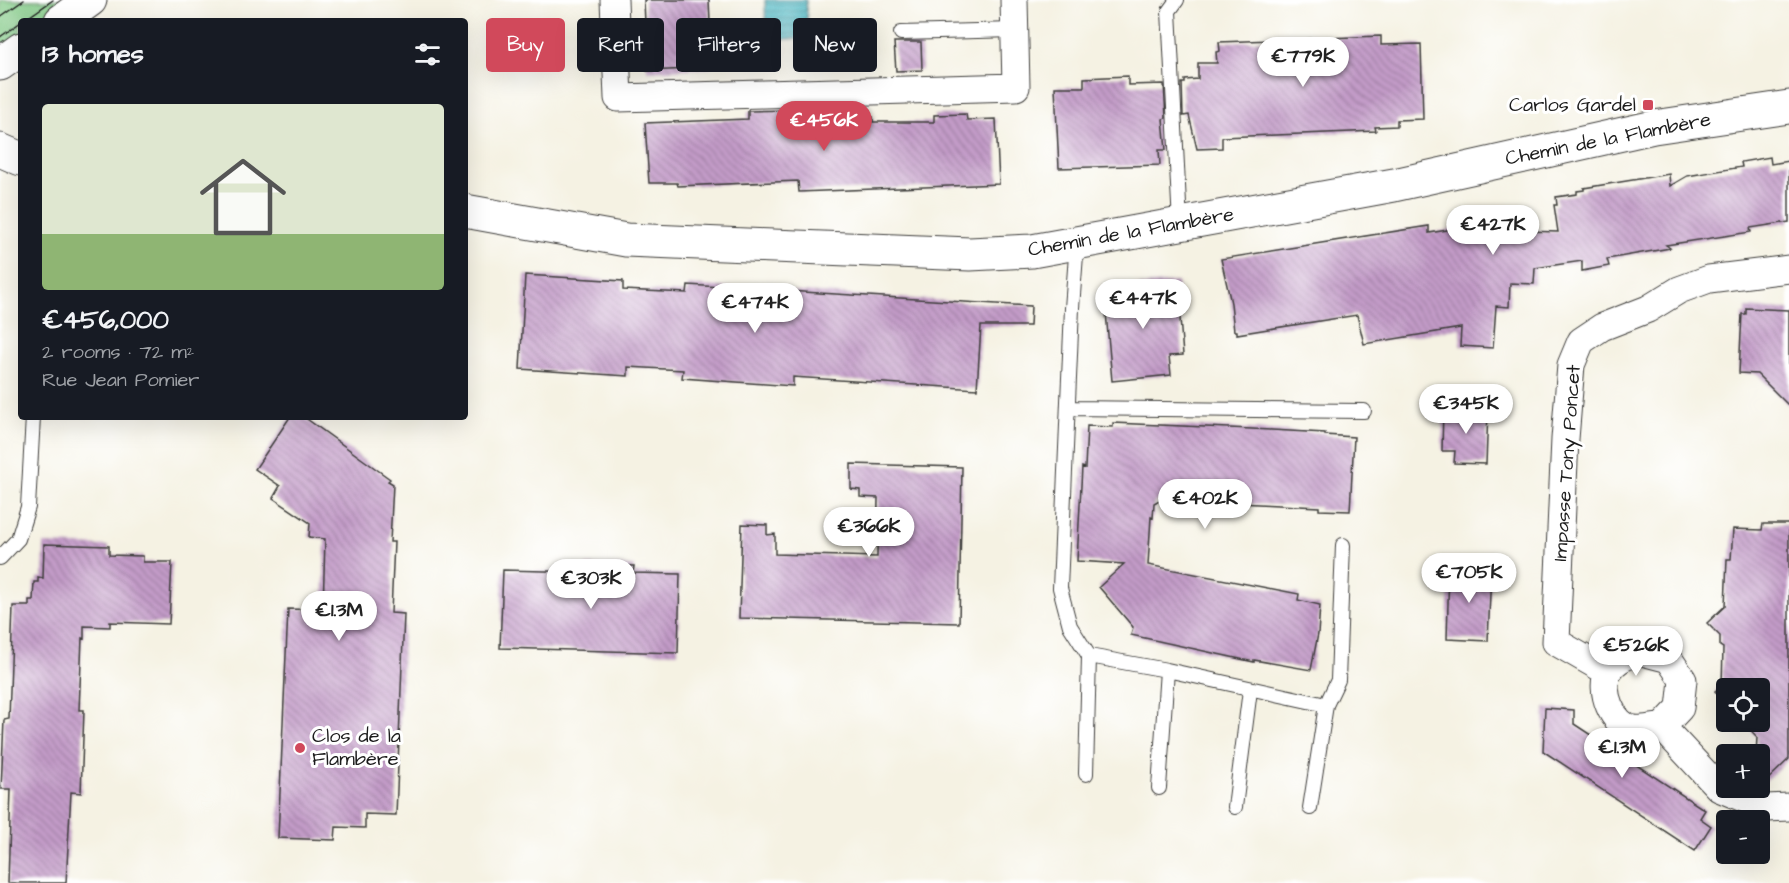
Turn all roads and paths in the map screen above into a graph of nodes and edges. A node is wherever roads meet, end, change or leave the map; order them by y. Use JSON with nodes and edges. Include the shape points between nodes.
{"nodes":[{"id":1,"x":90,"y":0,"type":"edge"},
{"id":2,"x":614,"y":0,"type":"edge"},
{"id":3,"x":1014,"y":0,"type":"edge"},
{"id":4,"x":1177,"y":0,"type":"edge"},
{"id":5,"x":65,"y":18,"type":"edge"},
{"id":6,"x":1015,"y":30,"type":"junction"},
{"id":7,"x":901,"y":33,"type":"dead end"},
{"id":8,"x":18,"y":51,"type":"edge"},
{"id":9,"x":0,"y":64,"type":"edge"},
{"id":10,"x":1789,"y":107,"type":"edge"},
{"id":11,"x":0,"y":150,"type":"edge"},
{"id":12,"x":0,"y":158,"type":"edge"},
{"id":13,"x":18,"y":159,"type":"edge"},
{"id":14,"x":18,"y":160,"type":"edge"},
{"id":15,"x":468,"y":212,"type":"edge"},
{"id":16,"x":1180,"y":224,"type":"junction"},
{"id":17,"x":1077,"y":242,"type":"junction"},
{"id":18,"x":1789,"y":269,"type":"edge"},
{"id":19,"x":1068,"y":408,"type":"junction"},
{"id":20,"x":1364,"y":411,"type":"dead end"},
{"id":21,"x":33,"y":420,"type":"edge"},
{"id":22,"x":1343,"y":545,"type":"dead end"},
{"id":23,"x":0,"y":558,"type":"edge"},
{"id":24,"x":1089,"y":656,"type":"junction"},
{"id":25,"x":1167,"y":670,"type":"junction"},
{"id":26,"x":1608,"y":672,"type":"junction"},
{"id":27,"x":1250,"y":690,"type":"junction"},
{"id":28,"x":1326,"y":705,"type":"junction"},
{"id":29,"x":1662,"y":727,"type":"junction"},
{"id":30,"x":1086,"y":774,"type":"dead end"},
{"id":31,"x":1159,"y":788,"type":"dead end"},
{"id":32,"x":1234,"y":807,"type":"dead end"},
{"id":33,"x":1789,"y":807,"type":"edge"},
{"id":34,"x":1310,"y":808,"type":"dead end"}],
"edges":[{"from":1,"to":5,"type":"street"},
{"from":2,"to":6,"type":"street","via":[[618,98],[1016,87]]},
{"from":3,"to":6,"type":"street"},
{"from":4,"to":16,"type":"lane","via":[[1169,11]]},
{"from":6,"to":7,"type":"lane"},
{"from":8,"to":9,"type":"street"},
{"from":10,"to":16,"type":"street","name":"Chemin de la Flambère","via":[[1654,127],[1394,185]]},
{"from":11,"to":13,"type":"street"},
{"from":12,"to":14,"type":"street"},
{"from":15,"to":17,"type":"street","name":"Chemin de la Flambère","via":[[626,240],[970,254],[1032,251]]},
{"from":16,"to":17,"type":"street","name":"Chemin de la Flambère"},
{"from":17,"to":19,"type":"lane"},
{"from":18,"to":26,"type":"street","name":"Impasse Tony Poncet","via":[[1709,279],[1602,327],[1581,341],[1570,375],[1556,642]]},
{"from":19,"to":20,"type":"lane"},
{"from":19,"to":24,"type":"lane","via":[[1060,588],[1070,626]]},
{"from":21,"to":23,"type":"lane","via":[[28,507],[18,538]]},
{"from":22,"to":28,"type":"lane","via":[[1338,681]]},
{"from":24,"to":25,"type":"lane"},
{"from":24,"to":30,"type":"lane"},
{"from":25,"to":27,"type":"lane"},
{"from":25,"to":31,"type":"lane"},
{"from":26,"to":29,"type":"street","via":[[1604,686],[1612,715],[1632,729]]},
{"from":26,"to":29,"type":"street","via":[[1616,661],[1638,651],[1669,659],[1683,680],[1682,690],[1680,708]]},
{"from":27,"to":28,"type":"lane"},
{"from":27,"to":32,"type":"lane"},
{"from":28,"to":34,"type":"lane"},
{"from":29,"to":33,"type":"street","via":[[1719,788],[1767,808]]}]}
